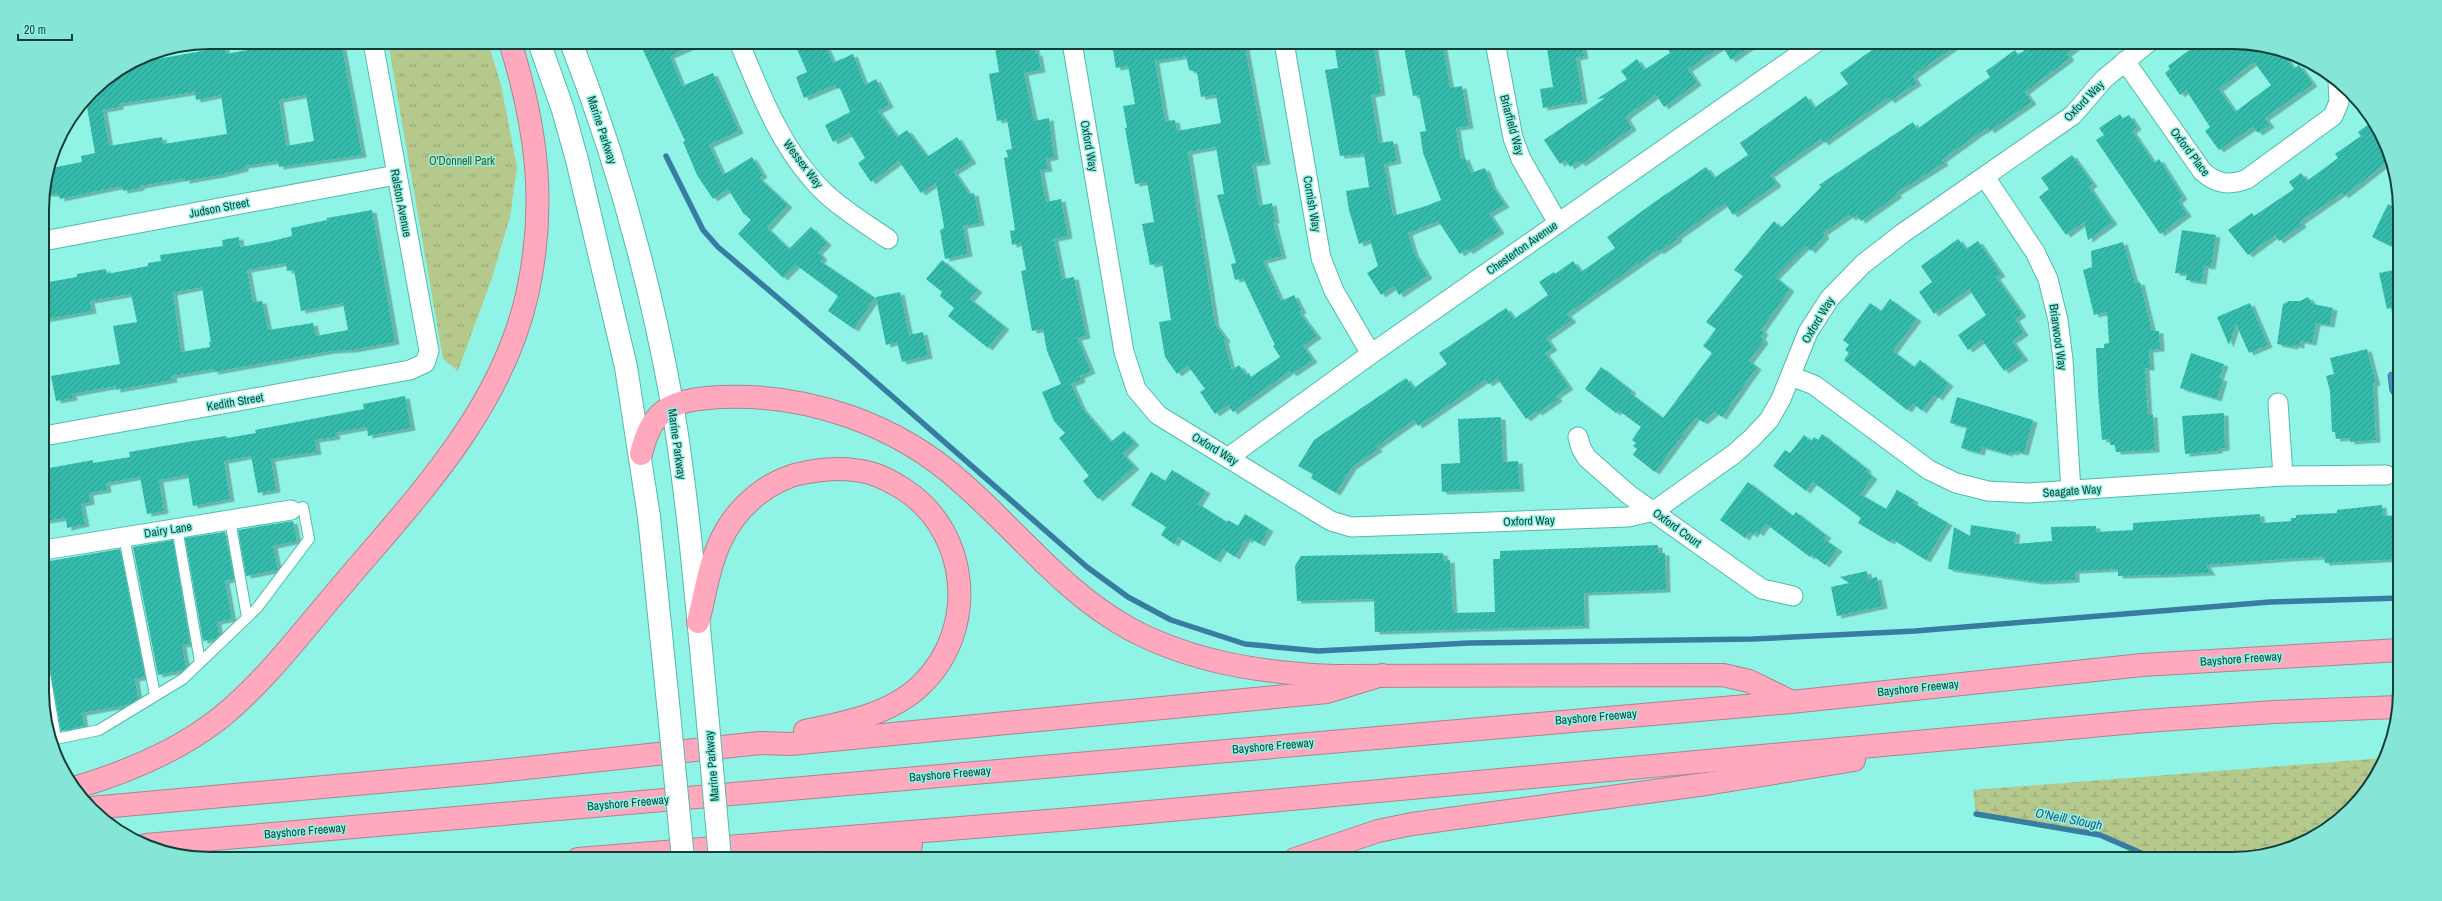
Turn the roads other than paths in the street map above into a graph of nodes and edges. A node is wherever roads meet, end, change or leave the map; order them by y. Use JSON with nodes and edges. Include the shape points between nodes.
{"nodes":[{"id":1,"x":374,"y":49,"type":"edge"},
{"id":2,"x":512,"y":49,"type":"edge"},
{"id":3,"x":541,"y":49,"type":"edge"},
{"id":4,"x":574,"y":49,"type":"edge"},
{"id":5,"x":742,"y":49,"type":"edge"},
{"id":6,"x":1073,"y":49,"type":"edge"},
{"id":7,"x":1285,"y":49,"type":"edge"},
{"id":8,"x":1496,"y":49,"type":"edge"},
{"id":9,"x":1807,"y":49,"type":"edge"},
{"id":10,"x":2140,"y":49,"type":"edge"},
{"id":11,"x":2125,"y":61,"type":"junction"},
{"id":12,"x":2339,"y":90,"type":"edge"},
{"id":13,"x":396,"y":175,"type":"junction"},
{"id":14,"x":1985,"y":177,"type":"junction"},
{"id":15,"x":1558,"y":223,"type":"junction"},
{"id":16,"x":888,"y":239,"type":"dead end"},
{"id":17,"x":49,"y":240,"type":"edge"},
{"id":18,"x":1371,"y":354,"type":"junction"},
{"id":19,"x":425,"y":363,"type":"joint"},
{"id":20,"x":1790,"y":376,"type":"junction"},
{"id":21,"x":2278,"y":403,"type":"dead end"},
{"id":22,"x":672,"y":404,"type":"junction"},
{"id":23,"x":49,"y":435,"type":"edge"},
{"id":24,"x":1578,"y":437,"type":"dead end"},
{"id":25,"x":641,"y":454,"type":"junction"},
{"id":26,"x":1228,"y":457,"type":"junction"},
{"id":27,"x":2386,"y":475,"type":"dead end"},
{"id":28,"x":2283,"y":476,"type":"junction"},
{"id":29,"x":2071,"y":490,"type":"junction"},
{"id":30,"x":291,"y":510,"type":"joint"},
{"id":31,"x":1654,"y":511,"type":"junction"},
{"id":32,"x":230,"y":520,"type":"junction"},
{"id":33,"x":177,"y":528,"type":"junction"},
{"id":34,"x":124,"y":537,"type":"junction"},
{"id":35,"x":49,"y":549,"type":"edge"},
{"id":36,"x":1793,"y":596,"type":"dead end"},
{"id":37,"x":247,"y":617,"type":"junction"},
{"id":38,"x":698,"y":622,"type":"junction"},
{"id":39,"x":2393,"y":650,"type":"edge"},
{"id":40,"x":200,"y":662,"type":"junction"},
{"id":41,"x":1382,"y":675,"type":"junction"},
{"id":42,"x":155,"y":695,"type":"junction"},
{"id":43,"x":1791,"y":702,"type":"junction"},
{"id":44,"x":49,"y":705,"type":"edge"},
{"id":45,"x":2392,"y":707,"type":"edge"},
{"id":46,"x":51,"y":718,"type":"edge"},
{"id":47,"x":2015,"y":732,"type":"junction"},
{"id":48,"x":56,"y":739,"type":"edge"},
{"id":49,"x":760,"y":744,"type":"junction"},
{"id":50,"x":80,"y":786,"type":"edge"},
{"id":51,"x":99,"y":807,"type":"edge"},
{"id":52,"x":1072,"y":819,"type":"junction"},
{"id":53,"x":162,"y":845,"type":"edge"},
{"id":54,"x":664,"y":852,"type":"edge"},
{"id":55,"x":682,"y":852,"type":"edge"},
{"id":56,"x":719,"y":852,"type":"edge"},
{"id":57,"x":870,"y":852,"type":"edge"},
{"id":58,"x":1316,"y":852,"type":"edge"}],
"edges":[{"from":1,"to":13,"type":"street","name":"Ralston Avenue"},
{"from":2,"to":50,"type":"highway","via":[[525,99],[538,178],[534,257],[515,334],[501,368],[470,427],[423,489],[282,656],[240,701],[196,735],[169,750],[110,777]]},
{"from":3,"to":25,"type":"main road","via":[[577,160],[616,322]]},
{"from":4,"to":22,"type":"main road","name":"Marine Parkway","via":[[626,208],[649,295]]},
{"from":5,"to":16,"type":"street","name":"Wessex Way","via":[[786,144],[803,168],[824,192]]},
{"from":6,"to":26,"type":"street","name":"Oxford Way","via":[[1124,352],[1136,389],[1158,415]]},
{"from":7,"to":18,"type":"street","name":"Cornish Way","via":[[1321,258],[1334,291]]},
{"from":8,"to":15,"type":"street","name":"Briarfield Way","via":[[1516,145],[1521,159]]},
{"from":9,"to":15,"type":"street","name":"Chesterton Avenue"},
{"from":10,"to":11,"type":"street"},
{"from":11,"to":12,"type":"street","name":"Oxford Place","via":[[2202,171],[2221,183],[2234,184],[2246,179],[2333,116],[2340,102]]},
{"from":11,"to":14,"type":"street","name":"Oxford Way","via":[[2104,79],[2073,115]]},
{"from":13,"to":17,"type":"street","name":"Judson Street"},
{"from":13,"to":19,"type":"street","name":"Ralston Avenue","via":[[429,351]]},
{"from":14,"to":20,"type":"street","name":"Oxford Way","via":[[1903,233],[1846,281],[1830,298],[1808,332]]},
{"from":14,"to":29,"type":"street","name":"Briarwood Way","via":[[2035,252],[2048,279],[2058,320],[2062,354]]},
{"from":15,"to":18,"type":"street","name":"Chesterton Avenue"},
{"from":18,"to":26,"type":"street","name":"Chesterton Avenue"},
{"from":19,"to":23,"type":"street","name":"Kedith Street","via":[[410,370]]},
{"from":20,"to":29,"type":"street","name":"Seagate Way","via":[[1814,385],[1929,470],[1956,483],[1988,491],[2029,494]]},
{"from":20,"to":31,"type":"street","name":"Oxford Way","via":[[1769,420],[1752,438],[1734,454]]},
{"from":21,"to":28,"type":"street"},
{"from":22,"to":25,"type":"highway","via":[[651,425],[644,438]]},
{"from":22,"to":38,"type":"main road","name":"Marine Parkway"},
{"from":22,"to":41,"type":"highway","via":[[701,398],[760,397],[845,414],[899,438],[962,482],[1058,576],[1106,614],[1131,629],[1185,652],[1244,668],[1304,675]]},
{"from":24,"to":31,"type":"street","name":"Oxford Court","via":[[1587,458],[1618,486]]},
{"from":25,"to":55,"type":"main road","bridge":true,"via":[[655,567]]},
{"from":26,"to":31,"type":"street","name":"Oxford Way","via":[[1331,521],[1351,527],[1628,517]]},
{"from":27,"to":28,"type":"street","name":"Seagate Way"},
{"from":28,"to":29,"type":"street","name":"Seagate Way"},
{"from":30,"to":32,"type":"street","name":"Dairy Lane"},
{"from":30,"to":37,"type":"lane","via":[[303,507],[309,539],[257,608]]},
{"from":31,"to":36,"type":"street","name":"Oxford Court","via":[[1762,589]]},
{"from":32,"to":33,"type":"street","name":"Dairy Lane"},
{"from":32,"to":37,"type":"lane"},
{"from":33,"to":34,"type":"street","name":"Dairy Lane"},
{"from":33,"to":40,"type":"lane"},
{"from":34,"to":35,"type":"street","name":"Dairy Lane"},
{"from":34,"to":42,"type":"lane"},
{"from":37,"to":40,"type":"lane"},
{"from":38,"to":49,"type":"highway","via":[[721,540],[736,516],[753,498],[775,482],[799,473],[842,469],[871,473],[895,483],[915,497],[933,515],[947,537],[956,561],[961,587],[958,615],[951,641],[939,664],[922,684],[900,701],[875,713],[788,734]]},
{"from":38,"to":56,"type":"main road","name":"Marine Parkway","bridge":true},
{"from":39,"to":43,"type":"highway","name":"Bayshore Freeway","via":[[2142,665]]},
{"from":40,"to":42,"type":"lane","via":[[183,679]]},
{"from":41,"to":43,"type":"highway","via":[[1723,675],[1749,681]]},
{"from":41,"to":49,"type":"highway","via":[[1327,692],[790,744]]},
{"from":42,"to":48,"type":"lane","via":[[99,730]]},
{"from":43,"to":53,"type":"highway","name":"Bayshore Freeway"},
{"from":44,"to":46,"type":"lane"},
{"from":45,"to":47,"type":"highway","via":[[2259,713]]},
{"from":47,"to":52,"type":"highway"},
{"from":47,"to":58,"type":"highway","via":[[1706,784],[1412,824],[1378,831]]},
{"from":49,"to":51,"type":"highway","via":[[489,772]]},
{"from":52,"to":54,"type":"highway"},
{"from":52,"to":57,"type":"highway"}]}
